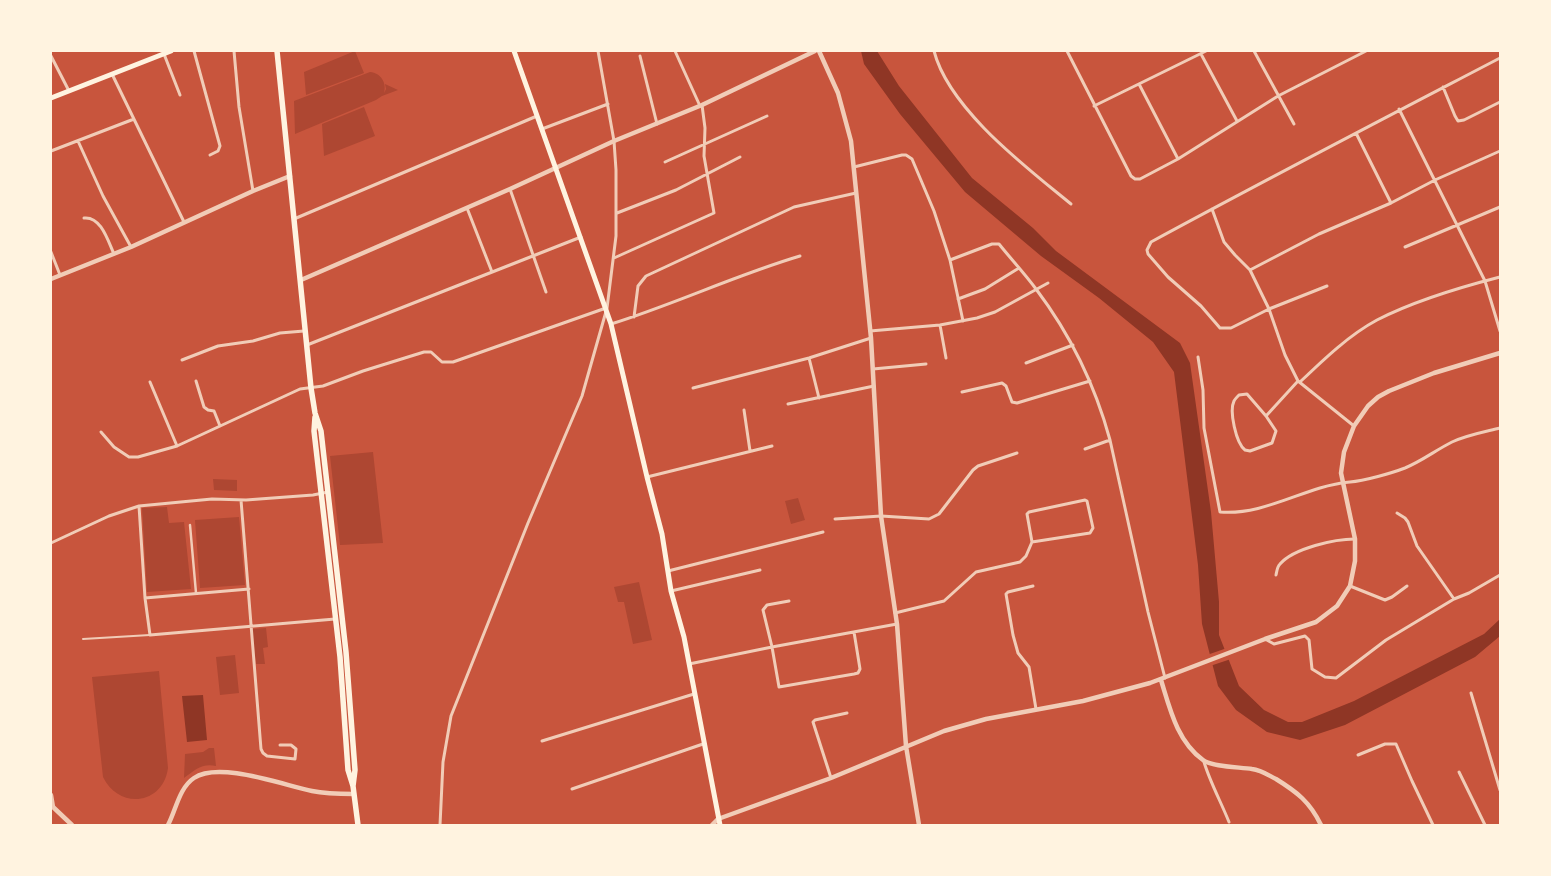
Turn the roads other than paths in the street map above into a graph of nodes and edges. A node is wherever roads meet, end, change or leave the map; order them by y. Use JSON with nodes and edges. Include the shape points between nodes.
{"nodes":[{"id":1,"x":170,"y":51,"type":"edge"},
{"id":2,"x":194,"y":51,"type":"edge"},
{"id":3,"x":234,"y":51,"type":"edge"},
{"id":4,"x":276,"y":51,"type":"edge"},
{"id":5,"x":514,"y":51,"type":"edge"},
{"id":6,"x":598,"y":51,"type":"edge"},
{"id":7,"x":675,"y":51,"type":"edge"},
{"id":8,"x":815,"y":51,"type":"edge"},
{"id":9,"x":819,"y":51,"type":"edge"},
{"id":10,"x":934,"y":51,"type":"edge"},
{"id":11,"x":1067,"y":51,"type":"edge"},
{"id":12,"x":1206,"y":51,"type":"edge"},
{"id":13,"x":1254,"y":51,"type":"edge"},
{"id":14,"x":1366,"y":51,"type":"edge"},
{"id":15,"x":164,"y":54,"type":"junction"},
{"id":16,"x":1201,"y":54,"type":"junction"},
{"id":17,"x":51,"y":56,"type":"edge"},
{"id":18,"x":640,"y":56,"type":"dead end"},
{"id":19,"x":1500,"y":58,"type":"edge"},
{"id":20,"x":112,"y":74,"type":"junction"},
{"id":21,"x":1139,"y":84,"type":"junction"},
{"id":22,"x":1443,"y":87,"type":"junction"},
{"id":23,"x":69,"y":91,"type":"junction"},
{"id":24,"x":180,"y":95,"type":"dead end"},
{"id":25,"x":1278,"y":96,"type":"junction"},
{"id":26,"x":51,"y":98,"type":"edge"},
{"id":27,"x":1500,"y":102,"type":"edge"},
{"id":28,"x":608,"y":104,"type":"junction"},
{"id":29,"x":701,"y":105,"type":"junction"},
{"id":30,"x":1094,"y":106,"type":"junction"},
{"id":31,"x":1400,"y":109,"type":"junction"},
{"id":32,"x":537,"y":116,"type":"junction"},
{"id":33,"x":767,"y":116,"type":"dead end"},
{"id":34,"x":134,"y":119,"type":"junction"},
{"id":35,"x":1237,"y":121,"type":"junction"},
{"id":36,"x":657,"y":124,"type":"junction"},
{"id":37,"x":1294,"y":124,"type":"dead end"},
{"id":38,"x":542,"y":128,"type":"junction"},
{"id":39,"x":1356,"y":133,"type":"junction"},
{"id":40,"x":78,"y":141,"type":"junction"},
{"id":41,"x":614,"y":141,"type":"junction"},
{"id":42,"x":704,"y":146,"type":"junction"},
{"id":43,"x":51,"y":151,"type":"edge"},
{"id":44,"x":1500,"y":151,"type":"edge"},
{"id":45,"x":210,"y":155,"type":"dead end"},
{"id":46,"x":740,"y":157,"type":"dead end"},
{"id":47,"x":1178,"y":159,"type":"junction"},
{"id":48,"x":665,"y":162,"type":"dead end"},
{"id":49,"x":557,"y":167,"type":"junction"},
{"id":50,"x":854,"y":168,"type":"junction"},
{"id":51,"x":707,"y":175,"type":"junction"},
{"id":52,"x":290,"y":176,"type":"junction"},
{"id":53,"x":1435,"y":180,"type":"junction"},
{"id":54,"x":510,"y":189,"type":"junction"},
{"id":55,"x":253,"y":190,"type":"junction"},
{"id":56,"x":856,"y":193,"type":"junction"},
{"id":57,"x":1391,"y":203,"type":"junction"},
{"id":58,"x":1071,"y":204,"type":"dead end"},
{"id":59,"x":1500,"y":207,"type":"edge"},
{"id":60,"x":467,"y":208,"type":"junction"},
{"id":61,"x":1212,"y":209,"type":"junction"},
{"id":62,"x":617,"y":213,"type":"junction"},
{"id":63,"x":84,"y":218,"type":"dead end"},
{"id":64,"x":294,"y":219,"type":"junction"},
{"id":65,"x":184,"y":222,"type":"junction"},
{"id":66,"x":1459,"y":226,"type":"junction"},
{"id":67,"x":581,"y":236,"type":"junction"},
{"id":68,"x":131,"y":247,"type":"junction"},
{"id":69,"x":1405,"y":247,"type":"dead end"},
{"id":70,"x":51,"y":252,"type":"edge"},
{"id":71,"x":114,"y":254,"type":"junction"},
{"id":72,"x":533,"y":255,"type":"junction"},
{"id":73,"x":800,"y":256,"type":"dead end"},
{"id":74,"x":614,"y":258,"type":"junction"},
{"id":75,"x":950,"y":260,"type":"junction"},
{"id":76,"x":1019,"y":268,"type":"junction"},
{"id":77,"x":1250,"y":270,"type":"junction"},
{"id":78,"x":492,"y":272,"type":"junction"},
{"id":79,"x":60,"y":275,"type":"junction"},
{"id":80,"x":1500,"y":277,"type":"edge"},
{"id":81,"x":51,"y":279,"type":"edge"},
{"id":82,"x":301,"y":280,"type":"junction"},
{"id":83,"x":1486,"y":281,"type":"junction"},
{"id":84,"x":1048,"y":283,"type":"dead end"},
{"id":85,"x":1326,"y":286,"type":"dead end"},
{"id":86,"x":1036,"y":289,"type":"junction"},
{"id":87,"x":546,"y":292,"type":"dead end"},
{"id":88,"x":958,"y":299,"type":"junction"},
{"id":89,"x":607,"y":308,"type":"junction"},
{"id":90,"x":1269,"y":310,"type":"junction"},
{"id":91,"x":634,"y":317,"type":"junction"},
{"id":92,"x":963,"y":321,"type":"junction"},
{"id":93,"x":611,"y":324,"type":"junction"},
{"id":94,"x":940,"y":325,"type":"junction"},
{"id":95,"x":306,"y":331,"type":"junction"},
{"id":96,"x":870,"y":331,"type":"junction"},
{"id":97,"x":1500,"y":331,"type":"edge"},
{"id":98,"x":871,"y":338,"type":"junction"},
{"id":99,"x":307,"y":345,"type":"junction"},
{"id":100,"x":1073,"y":345,"type":"junction"},
{"id":101,"x":1500,"y":353,"type":"edge"},
{"id":102,"x":1198,"y":357,"type":"dead end"},
{"id":103,"x":810,"y":358,"type":"junction"},
{"id":104,"x":946,"y":358,"type":"dead end"},
{"id":105,"x":182,"y":360,"type":"dead end"},
{"id":106,"x":1026,"y":362,"type":"dead end"},
{"id":107,"x":926,"y":364,"type":"dead end"},
{"id":108,"x":873,"y":369,"type":"junction"},
{"id":109,"x":196,"y":381,"type":"dead end"},
{"id":110,"x":1090,"y":381,"type":"junction"},
{"id":111,"x":1299,"y":381,"type":"junction"},
{"id":112,"x":150,"y":382,"type":"dead end"},
{"id":113,"x":874,"y":386,"type":"junction"},
{"id":114,"x":311,"y":388,"type":"junction"},
{"id":115,"x":693,"y":388,"type":"dead end"},
{"id":116,"x":962,"y":392,"type":"dead end"},
{"id":117,"x":819,"y":398,"type":"junction"},
{"id":118,"x":788,"y":404,"type":"dead end"},
{"id":119,"x":744,"y":410,"type":"dead end"},
{"id":120,"x":1266,"y":416,"type":"junction"},
{"id":121,"x":220,"y":426,"type":"junction"},
{"id":122,"x":1354,"y":426,"type":"junction"},
{"id":123,"x":1500,"y":428,"type":"edge"},
{"id":124,"x":101,"y":432,"type":"dead end"},
{"id":125,"x":1110,"y":440,"type":"junction"},
{"id":126,"x":177,"y":446,"type":"junction"},
{"id":127,"x":772,"y":446,"type":"dead end"},
{"id":128,"x":1085,"y":449,"type":"dead end"},
{"id":129,"x":750,"y":451,"type":"junction"},
{"id":130,"x":1017,"y":453,"type":"dead end"},
{"id":131,"x":647,"y":477,"type":"junction"},
{"id":132,"x":1342,"y":482,"type":"junction"},
{"id":133,"x":324,"y":493,"type":"junction"},
{"id":134,"x":241,"y":500,"type":"junction"},
{"id":135,"x":139,"y":506,"type":"junction"},
{"id":136,"x":1397,"y":513,"type":"dead end"},
{"id":137,"x":881,"y":516,"type":"junction"},
{"id":138,"x":835,"y":519,"type":"dead end"},
{"id":139,"x":190,"y":525,"type":"dead end"},
{"id":140,"x":823,"y":532,"type":"dead end"},
{"id":141,"x":1355,"y":539,"type":"junction"},
{"id":142,"x":1032,"y":542,"type":"junction"},
{"id":143,"x":51,"y":543,"type":"edge"},
{"id":144,"x":760,"y":570,"type":"dead end"},
{"id":145,"x":668,"y":571,"type":"junction"},
{"id":146,"x":1500,"y":574,"type":"edge"},
{"id":147,"x":1276,"y":575,"type":"dead end"},
{"id":148,"x":1033,"y":586,"type":"dead end"},
{"id":149,"x":1350,"y":586,"type":"junction"},
{"id":150,"x":1407,"y":586,"type":"dead end"},
{"id":151,"x":249,"y":589,"type":"junction"},
{"id":152,"x":671,"y":591,"type":"junction"},
{"id":153,"x":196,"y":593,"type":"junction"},
{"id":154,"x":145,"y":598,"type":"junction"},
{"id":155,"x":1454,"y":599,"type":"junction"},
{"id":156,"x":789,"y":601,"type":"dead end"},
{"id":157,"x":895,"y":614,"type":"junction"},
{"id":158,"x":343,"y":618,"type":"junction"},
{"id":159,"x":335,"y":619,"type":"junction"},
{"id":160,"x":897,"y":624,"type":"junction"},
{"id":161,"x":251,"y":626,"type":"junction"},
{"id":162,"x":854,"y":632,"type":"junction"},
{"id":163,"x":150,"y":636,"type":"junction"},
{"id":164,"x":83,"y":639,"type":"dead end"},
{"id":165,"x":1265,"y":639,"type":"junction"},
{"id":166,"x":772,"y":647,"type":"junction"},
{"id":167,"x":688,"y":664,"type":"junction"},
{"id":168,"x":1163,"y":679,"type":"junction"},
{"id":169,"x":1471,"y":693,"type":"dead end"},
{"id":170,"x":694,"y":694,"type":"junction"},
{"id":171,"x":1036,"y":710,"type":"junction"},
{"id":172,"x":848,"y":713,"type":"dead end"},
{"id":173,"x":542,"y":741,"type":"dead end"},
{"id":174,"x":703,"y":744,"type":"junction"},
{"id":175,"x":280,"y":745,"type":"dead end"},
{"id":176,"x":906,"y":746,"type":"junction"},
{"id":177,"x":1358,"y":755,"type":"dead end"},
{"id":178,"x":1204,"y":762,"type":"junction"},
{"id":179,"x":1459,"y":772,"type":"dead end"},
{"id":180,"x":831,"y":778,"type":"junction"},
{"id":181,"x":353,"y":786,"type":"junction"},
{"id":182,"x":572,"y":789,"type":"dead end"},
{"id":183,"x":1500,"y":790,"type":"edge"},
{"id":184,"x":354,"y":794,"type":"junction"},
{"id":185,"x":51,"y":795,"type":"edge"},
{"id":186,"x":718,"y":818,"type":"junction"},
{"id":187,"x":1229,"y":822,"type":"dead end"},
{"id":188,"x":72,"y":825,"type":"edge"},
{"id":189,"x":168,"y":825,"type":"edge"},
{"id":190,"x":358,"y":825,"type":"edge"},
{"id":191,"x":440,"y":825,"type":"edge"},
{"id":192,"x":712,"y":825,"type":"edge"},
{"id":193,"x":720,"y":825,"type":"edge"},
{"id":194,"x":919,"y":825,"type":"edge"},
{"id":195,"x":1321,"y":825,"type":"edge"},
{"id":196,"x":1433,"y":825,"type":"edge"},
{"id":197,"x":1485,"y":825,"type":"edge"}],
"edges":[{"from":1,"to":15,"type":"main road"},
{"from":2,"to":45,"type":"street","via":[[220,146]]},
{"from":3,"to":55,"type":"street","via":[[239,107]]},
{"from":4,"to":52,"type":"main road"},
{"from":5,"to":32,"type":"main road"},
{"from":6,"to":28,"type":"street"},
{"from":7,"to":29,"type":"street"},
{"from":8,"to":29,"type":"street"},
{"from":9,"to":50,"type":"street","via":[[838,93],[851,140]]},
{"from":10,"to":58,"type":"street","via":[[948,83],[984,129]]},
{"from":11,"to":30,"type":"street"},
{"from":12,"to":16,"type":"street"},
{"from":13,"to":25,"type":"street"},
{"from":14,"to":25,"type":"street"},
{"from":15,"to":20,"type":"main road"},
{"from":15,"to":24,"type":"street"},
{"from":16,"to":21,"type":"street"},
{"from":16,"to":35,"type":"street"},
{"from":17,"to":23,"type":"street"},
{"from":18,"to":36,"type":"street"},
{"from":19,"to":22,"type":"street"},
{"from":20,"to":23,"type":"main road"},
{"from":20,"to":34,"type":"street"},
{"from":21,"to":30,"type":"street"},
{"from":21,"to":47,"type":"street"},
{"from":22,"to":27,"type":"street","via":[[1458,120]]},
{"from":22,"to":31,"type":"street"},
{"from":23,"to":26,"type":"main road"},
{"from":25,"to":35,"type":"street"},
{"from":25,"to":37,"type":"street"},
{"from":28,"to":38,"type":"street"},
{"from":28,"to":41,"type":"street"},
{"from":29,"to":36,"type":"street"},
{"from":29,"to":42,"type":"street"},
{"from":30,"to":47,"type":"street","via":[[1135,179]]},
{"from":31,"to":39,"type":"street"},
{"from":31,"to":53,"type":"street"},
{"from":32,"to":38,"type":"main road"},
{"from":32,"to":64,"type":"street"},
{"from":33,"to":42,"type":"street"},
{"from":34,"to":40,"type":"street"},
{"from":34,"to":65,"type":"street"},
{"from":35,"to":47,"type":"street"},
{"from":36,"to":41,"type":"street"},
{"from":38,"to":49,"type":"main road"},
{"from":39,"to":57,"type":"street"},
{"from":39,"to":61,"type":"street"},
{"from":40,"to":43,"type":"street"},
{"from":40,"to":68,"type":"street"},
{"from":41,"to":49,"type":"street"},
{"from":41,"to":62,"type":"street"},
{"from":42,"to":48,"type":"street"},
{"from":42,"to":51,"type":"street"},
{"from":44,"to":53,"type":"street"},
{"from":46,"to":51,"type":"street"},
{"from":49,"to":54,"type":"street"},
{"from":49,"to":67,"type":"main road"},
{"from":50,"to":56,"type":"street"},
{"from":50,"to":75,"type":"street","via":[[902,155],[912,159]]},
{"from":51,"to":62,"type":"street"},
{"from":51,"to":74,"type":"street","via":[[714,213]]},
{"from":52,"to":55,"type":"street"},
{"from":52,"to":64,"type":"main road"},
{"from":53,"to":57,"type":"street"},
{"from":53,"to":66,"type":"street"},
{"from":54,"to":60,"type":"street"},
{"from":54,"to":72,"type":"street"},
{"from":55,"to":65,"type":"street"},
{"from":56,"to":91,"type":"street","via":[[794,208],[646,276],[638,286]]},
{"from":56,"to":96,"type":"street"},
{"from":57,"to":77,"type":"street","via":[[1319,234]]},
{"from":59,"to":66,"type":"street"},
{"from":60,"to":78,"type":"street"},
{"from":60,"to":82,"type":"street"},
{"from":61,"to":77,"type":"street","via":[[1224,242]]},
{"from":61,"to":90,"type":"street","via":[[1151,242],[1148,254],[1220,328],[1230,328]]},
{"from":62,"to":74,"type":"street"},
{"from":63,"to":71,"type":"street","via":[[99,224]]},
{"from":64,"to":82,"type":"main road"},
{"from":65,"to":68,"type":"street"},
{"from":66,"to":69,"type":"street"},
{"from":66,"to":83,"type":"street"},
{"from":67,"to":72,"type":"street"},
{"from":67,"to":89,"type":"main road"},
{"from":68,"to":71,"type":"street"},
{"from":70,"to":79,"type":"street"},
{"from":71,"to":79,"type":"street"},
{"from":72,"to":78,"type":"street"},
{"from":72,"to":87,"type":"street"},
{"from":73,"to":91,"type":"street"},
{"from":74,"to":89,"type":"street"},
{"from":75,"to":76,"type":"street","via":[[996,243]]},
{"from":75,"to":88,"type":"street"},
{"from":76,"to":86,"type":"street"},
{"from":76,"to":88,"type":"street","via":[[985,289]]},
{"from":77,"to":90,"type":"street"},
{"from":78,"to":99,"type":"street"},
{"from":79,"to":81,"type":"street"},
{"from":80,"to":83,"type":"street"},
{"from":82,"to":95,"type":"main road"},
{"from":83,"to":97,"type":"street"},
{"from":83,"to":111,"type":"street","via":[[1404,308],[1376,321]]},
{"from":84,"to":86,"type":"street"},
{"from":85,"to":90,"type":"street"},
{"from":86,"to":92,"type":"street","via":[[995,312]]},
{"from":86,"to":100,"type":"street"},
{"from":88,"to":92,"type":"street"},
{"from":89,"to":93,"type":"main road"},
{"from":89,"to":114,"type":"street","via":[[453,362],[442,362],[431,352],[424,352]]},
{"from":89,"to":191,"type":"street","via":[[582,396],[451,716],[443,762]]},
{"from":90,"to":111,"type":"street","via":[[1285,355]]},
{"from":91,"to":93,"type":"street"},
{"from":92,"to":94,"type":"street"},
{"from":93,"to":131,"type":"main road"},
{"from":94,"to":96,"type":"street"},
{"from":94,"to":104,"type":"street"},
{"from":95,"to":99,"type":"main road"},
{"from":95,"to":105,"type":"street","via":[[218,346]]},
{"from":96,"to":98,"type":"street"},
{"from":98,"to":103,"type":"street"},
{"from":98,"to":108,"type":"street"},
{"from":99,"to":114,"type":"main road"},
{"from":100,"to":106,"type":"street"},
{"from":100,"to":110,"type":"street"},
{"from":101,"to":122,"type":"street","via":[[1434,373],[1378,396]]},
{"from":102,"to":132,"type":"street","via":[[1204,428],[1220,512],[1247,511]]},
{"from":103,"to":115,"type":"street"},
{"from":103,"to":117,"type":"street"},
{"from":107,"to":108,"type":"street"},
{"from":108,"to":113,"type":"street"},
{"from":109,"to":121,"type":"street","via":[[204,408],[214,411]]},
{"from":110,"to":116,"type":"street","via":[[1017,403],[1012,402],[1005,384]]},
{"from":110,"to":125,"type":"street"},
{"from":111,"to":120,"type":"street"},
{"from":111,"to":122,"type":"street"},
{"from":112,"to":126,"type":"street"},
{"from":113,"to":117,"type":"street"},
{"from":113,"to":137,"type":"street"},
{"from":114,"to":121,"type":"street","via":[[300,389]]},
{"from":114,"to":133,"type":"main road"},
{"from":117,"to":118,"type":"street"},
{"from":119,"to":129,"type":"street"},
{"from":120,"to":120,"type":"street","via":[[1276,431],[1272,443],[1245,450],[1238,442],[1232,410],[1234,400],[1247,394]]},
{"from":121,"to":126,"type":"street"},
{"from":122,"to":132,"type":"street","via":[[1344,452]]},
{"from":123,"to":132,"type":"street","via":[[1454,441],[1404,468]]},
{"from":124,"to":126,"type":"street","via":[[128,457]]},
{"from":125,"to":128,"type":"street"},
{"from":125,"to":168,"type":"street"},
{"from":127,"to":129,"type":"street"},
{"from":129,"to":131,"type":"street"},
{"from":130,"to":137,"type":"street","via":[[978,466],[939,514],[929,519]]},
{"from":131,"to":145,"type":"main road"},
{"from":132,"to":141,"type":"street"},
{"from":133,"to":134,"type":"street"},
{"from":133,"to":158,"type":"main road"},
{"from":133,"to":159,"type":"main road"},
{"from":134,"to":135,"type":"street","via":[[212,499]]},
{"from":134,"to":151,"type":"street"},
{"from":135,"to":143,"type":"street","via":[[108,516]]},
{"from":135,"to":154,"type":"street"},
{"from":136,"to":155,"type":"street","via":[[1406,518],[1417,546]]},
{"from":137,"to":138,"type":"street"},
{"from":137,"to":157,"type":"street"},
{"from":139,"to":153,"type":"street"},
{"from":140,"to":145,"type":"street"},
{"from":141,"to":147,"type":"street","via":[[1310,547],[1285,560],[1278,566]]},
{"from":141,"to":149,"type":"street"},
{"from":142,"to":142,"type":"street","via":[[1090,532],[1093,528],[1087,501],[1029,512]]},
{"from":142,"to":157,"type":"street","via":[[1020,562],[976,572],[944,602]]},
{"from":144,"to":152,"type":"street"},
{"from":145,"to":152,"type":"main road"},
{"from":146,"to":155,"type":"street"},
{"from":148,"to":171,"type":"street","via":[[1006,594],[1018,654],[1030,667]]},
{"from":149,"to":150,"type":"street","via":[[1385,600]]},
{"from":149,"to":165,"type":"street","via":[[1337,606],[1316,622]]},
{"from":151,"to":153,"type":"street"},
{"from":151,"to":161,"type":"street"},
{"from":152,"to":167,"type":"main road"},
{"from":153,"to":154,"type":"street"},
{"from":154,"to":163,"type":"street"},
{"from":155,"to":165,"type":"street","via":[[1386,640],[1336,678],[1325,678],[1312,669],[1309,640],[1305,636],[1274,644]]},
{"from":156,"to":166,"type":"street","via":[[768,605],[763,610]]},
{"from":157,"to":160,"type":"street"},
{"from":158,"to":159,"type":"street"},
{"from":158,"to":181,"type":"main road","via":[[355,770]]},
{"from":159,"to":161,"type":"street"},
{"from":159,"to":181,"type":"main road","via":[[348,770]]},
{"from":160,"to":162,"type":"street"},
{"from":160,"to":176,"type":"street"},
{"from":161,"to":163,"type":"street"},
{"from":161,"to":175,"type":"street","via":[[261,749],[267,756],[295,759],[296,749],[291,745]]},
{"from":162,"to":166,"type":"street"},
{"from":162,"to":166,"type":"street","via":[[858,673],[779,687]]},
{"from":163,"to":164,"type":"lane"},
{"from":165,"to":168,"type":"street"},
{"from":166,"to":167,"type":"street"},
{"from":167,"to":170,"type":"main road"},
{"from":168,"to":171,"type":"street"},
{"from":168,"to":178,"type":"street","via":[[1177,728]]},
{"from":169,"to":183,"type":"street"},
{"from":170,"to":173,"type":"street"},
{"from":170,"to":174,"type":"main road"},
{"from":171,"to":176,"type":"street","via":[[944,730]]},
{"from":172,"to":180,"type":"street","via":[[813,722]]},
{"from":174,"to":182,"type":"street"},
{"from":174,"to":186,"type":"main road"},
{"from":176,"to":180,"type":"street"},
{"from":176,"to":194,"type":"street"},
{"from":177,"to":196,"type":"street","via":[[1385,744],[1396,744]]},
{"from":178,"to":187,"type":"street"},
{"from":178,"to":195,"type":"street","via":[[1262,771],[1300,794]]},
{"from":179,"to":197,"type":"street"},
{"from":180,"to":186,"type":"street"},
{"from":181,"to":184,"type":"main road"},
{"from":184,"to":189,"type":"street","via":[[314,792],[262,778],[218,771],[194,778],[186,785]]},
{"from":184,"to":190,"type":"main road"},
{"from":185,"to":188,"type":"street","via":[[53,807]]},
{"from":186,"to":192,"type":"street"},
{"from":186,"to":193,"type":"main road"}]}
